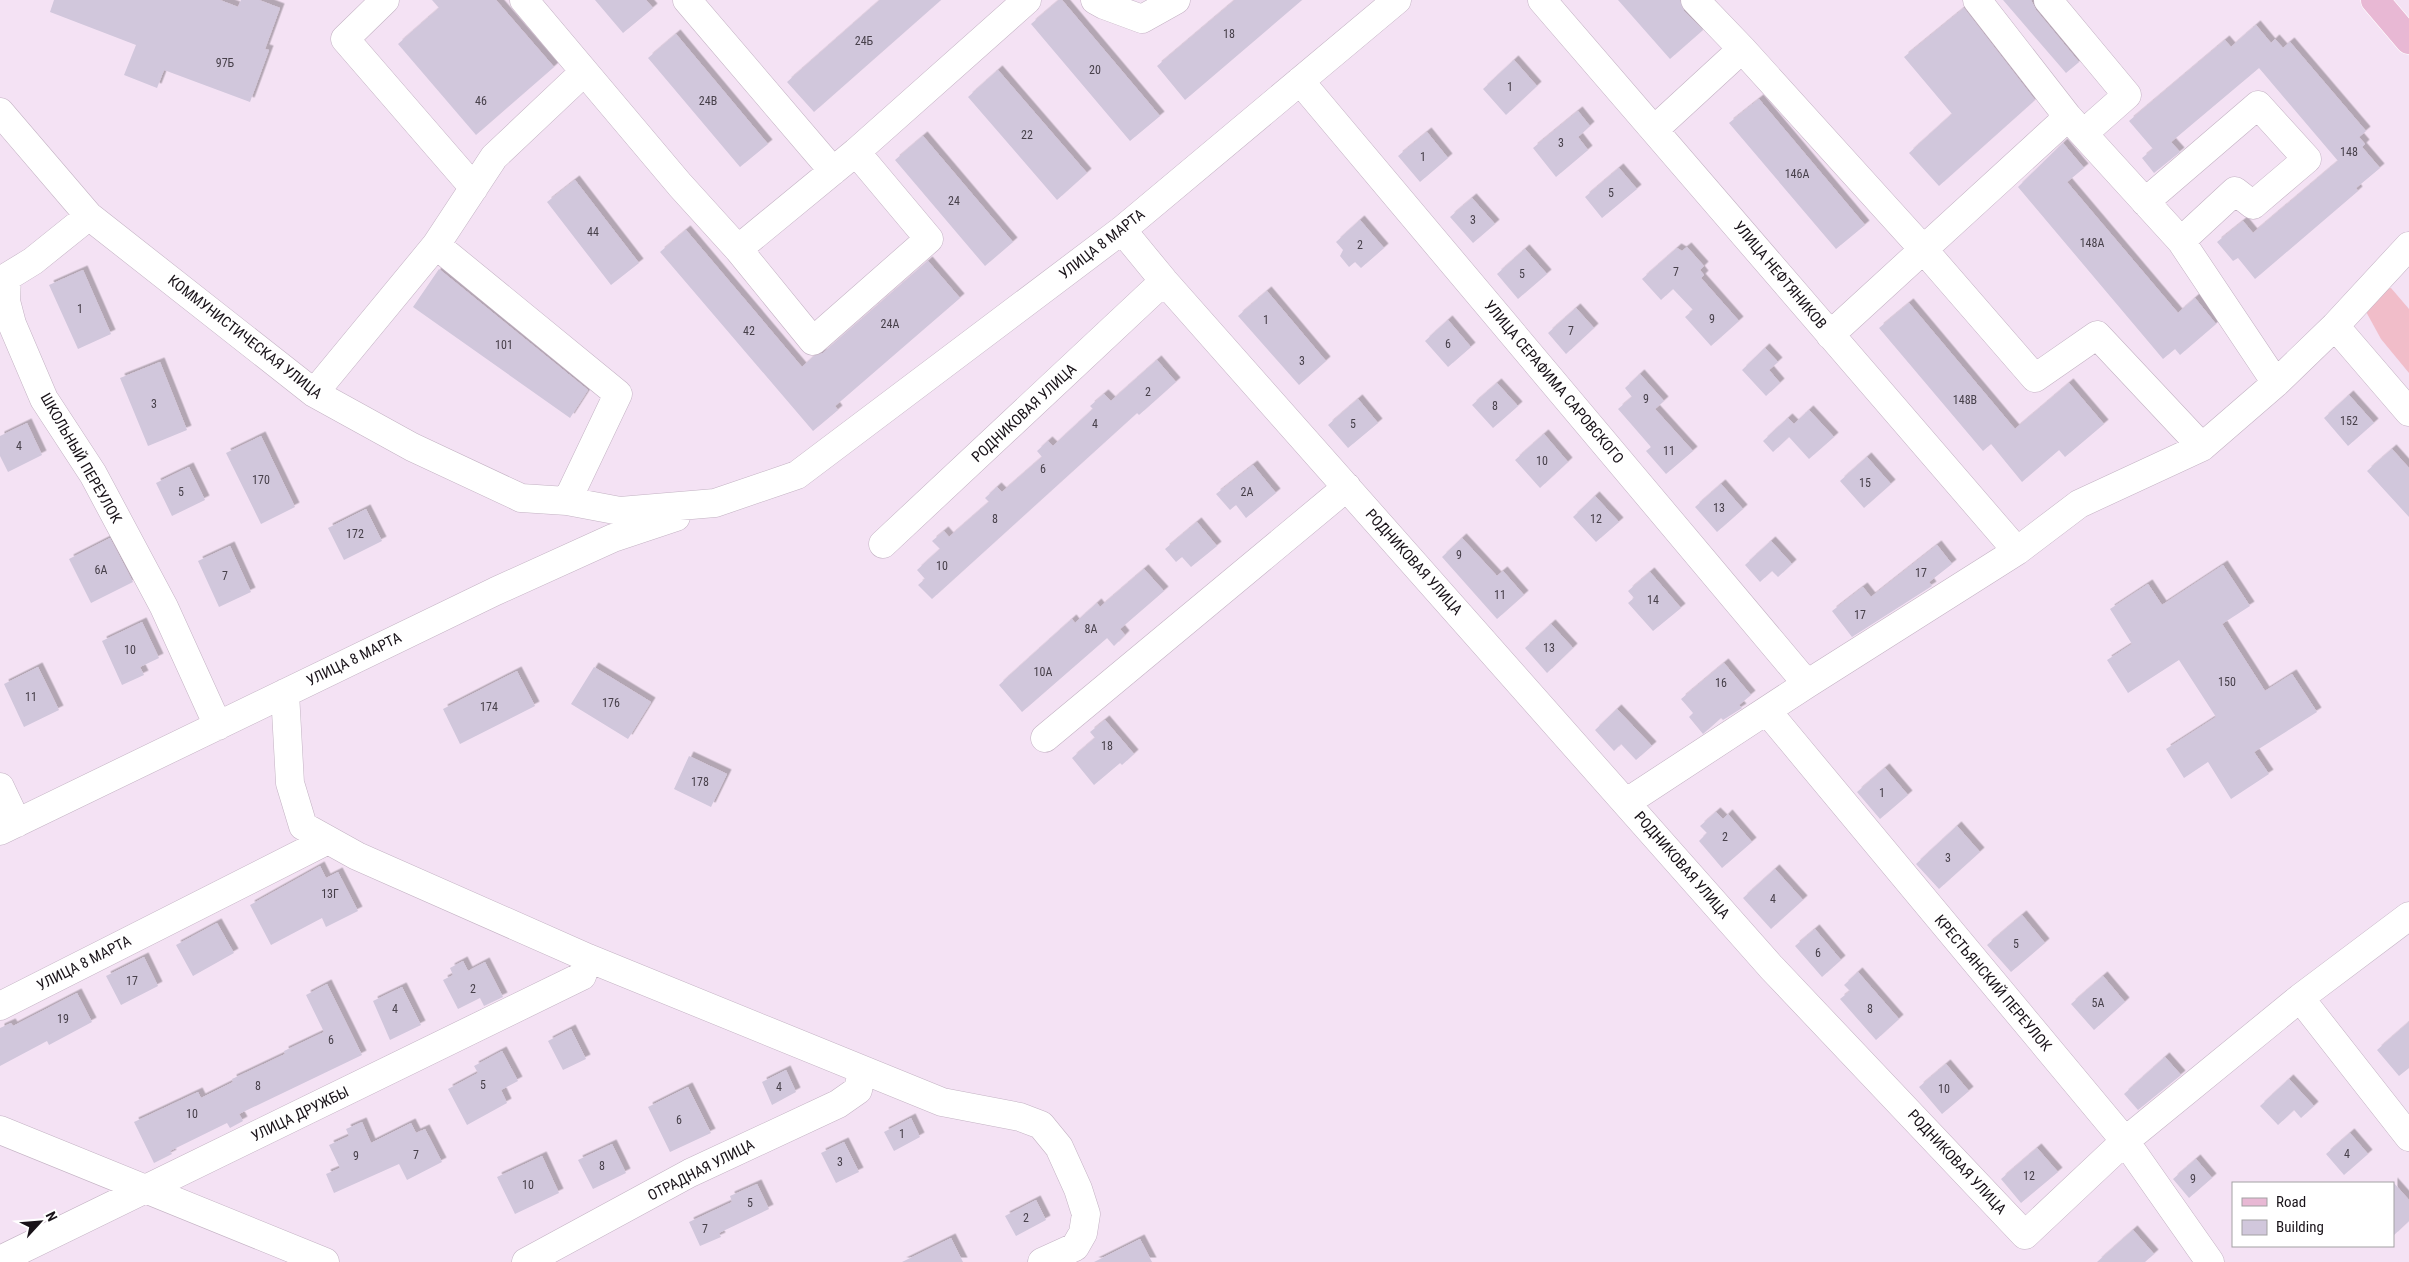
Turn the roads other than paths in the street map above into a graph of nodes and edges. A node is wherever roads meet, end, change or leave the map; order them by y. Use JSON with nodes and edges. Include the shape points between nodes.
{"nodes":[{"id":1,"x":385,"y":0,"type":"edge"},
{"id":2,"x":524,"y":0,"type":"edge"},
{"id":3,"x":687,"y":0,"type":"edge"},
{"id":4,"x":1027,"y":0,"type":"edge"},
{"id":5,"x":1095,"y":0,"type":"edge"},
{"id":6,"x":1176,"y":0,"type":"edge"},
{"id":7,"x":1398,"y":0,"type":"edge"},
{"id":8,"x":1542,"y":0,"type":"edge"},
{"id":9,"x":1695,"y":0,"type":"edge"},
{"id":10,"x":1977,"y":0,"type":"edge"},
{"id":11,"x":2048,"y":0,"type":"edge"},
{"id":12,"x":2375,"y":0,"type":"edge"},
{"id":13,"x":2409,"y":40,"type":"edge"},
{"id":14,"x":1742,"y":49,"type":"junction"},
{"id":15,"x":584,"y":72,"type":"junction"},
{"id":16,"x":1300,"y":81,"type":"junction"},
{"id":17,"x":0,"y":112,"type":"edge"},
{"id":18,"x":2076,"y":125,"type":"junction"},
{"id":19,"x":1655,"y":129,"type":"junction"},
{"id":20,"x":856,"y":152,"type":"junction"},
{"id":21,"x":833,"y":171,"type":"junction"},
{"id":22,"x":474,"y":188,"type":"junction"},
{"id":23,"x":2145,"y":202,"type":"junction"},
{"id":24,"x":89,"y":216,"type":"junction"},
{"id":25,"x":1122,"y":230,"type":"junction"},
{"id":26,"x":2181,"y":241,"type":"junction"},
{"id":27,"x":436,"y":245,"type":"junction"},
{"id":28,"x":2409,"y":246,"type":"edge"},
{"id":29,"x":738,"y":249,"type":"junction"},
{"id":30,"x":1923,"y":249,"type":"junction"},
{"id":31,"x":1164,"y":281,"type":"junction"},
{"id":32,"x":2334,"y":326,"type":"junction"},
{"id":33,"x":1830,"y":335,"type":"junction"},
{"id":34,"x":2276,"y":383,"type":"junction"},
{"id":35,"x":314,"y":394,"type":"junction"},
{"id":36,"x":2409,"y":412,"type":"edge"},
{"id":37,"x":2202,"y":447,"type":"junction"},
{"id":38,"x":797,"y":475,"type":"joint"},
{"id":39,"x":1347,"y":487,"type":"junction"},
{"id":40,"x":567,"y":502,"type":"junction"},
{"id":41,"x":715,"y":503,"type":"junction"},
{"id":42,"x":883,"y":544,"type":"dead end"},
{"id":43,"x":2017,"y":551,"type":"junction"},
{"id":44,"x":1808,"y":684,"type":"junction"},
{"id":45,"x":285,"y":693,"type":"junction"},
{"id":46,"x":1767,"y":711,"type":"junction"},
{"id":47,"x":218,"y":726,"type":"junction"},
{"id":48,"x":1045,"y":738,"type":"dead end"},
{"id":49,"x":0,"y":787,"type":"edge"},
{"id":50,"x":1627,"y":802,"type":"junction"},
{"id":51,"x":9,"y":827,"type":"edge"},
{"id":52,"x":328,"y":840,"type":"junction"},
{"id":53,"x":2409,"y":916,"type":"edge"},
{"id":54,"x":588,"y":958,"type":"junction"},
{"id":55,"x":2300,"y":998,"type":"junction"},
{"id":56,"x":0,"y":1006,"type":"edge"},
{"id":57,"x":862,"y":1070,"type":"junction"},
{"id":58,"x":0,"y":1130,"type":"edge"},
{"id":59,"x":2409,"y":1137,"type":"edge"},
{"id":60,"x":2125,"y":1141,"type":"junction"},
{"id":61,"x":146,"y":1190,"type":"junction"},
{"id":62,"x":0,"y":1260,"type":"edge"},
{"id":63,"x":325,"y":1262,"type":"edge"},
{"id":64,"x":526,"y":1262,"type":"edge"},
{"id":65,"x":1042,"y":1262,"type":"edge"},
{"id":66,"x":2210,"y":1262,"type":"edge"}],
"edges":[{"from":1,"to":22,"type":"street","via":[[344,39]]},
{"from":2,"to":15,"type":"street"},
{"from":3,"to":21,"type":"street"},
{"from":4,"to":20,"type":"street"},
{"from":5,"to":6,"type":"street","via":[[1142,19]]},
{"from":7,"to":16,"type":"street","name":"УЛИЦА 8 МАРТА"},
{"from":8,"to":19,"type":"street","name":"УЛИЦА НЕФТЯНИКОВ"},
{"from":9,"to":14,"type":"street"},
{"from":10,"to":18,"type":"street"},
{"from":11,"to":18,"type":"street","via":[[2127,95]]},
{"from":12,"to":13,"type":"main road"},
{"from":14,"to":19,"type":"street"},
{"from":14,"to":30,"type":"street"},
{"from":15,"to":22,"type":"street","via":[[494,157]]},
{"from":15,"to":29,"type":"street"},
{"from":16,"to":25,"type":"street","name":"УЛИЦА 8 МАРТА"},
{"from":16,"to":44,"type":"street","name":"УЛИЦА СЕРАФИМА САРОВСКОГО"},
{"from":17,"to":24,"type":"street","name":"КОММУНИСТИЧЕСКАЯ УЛИЦА"},
{"from":18,"to":23,"type":"street"},
{"from":18,"to":30,"type":"street"},
{"from":19,"to":33,"type":"street","name":"УЛИЦА НЕФТЯНИКОВ"},
{"from":20,"to":21,"type":"street"},
{"from":20,"to":29,"type":"street","via":[[929,239],[813,340]]},
{"from":21,"to":29,"type":"street"},
{"from":22,"to":27,"type":"street"},
{"from":23,"to":26,"type":"street"},
{"from":23,"to":26,"type":"street","via":[[2258,105],[2307,159],[2253,205],[2235,191]]},
{"from":24,"to":35,"type":"street","name":"КОММУНИСТИЧЕСКАЯ УЛИЦА"},
{"from":24,"to":47,"type":"street","name":"ШКОЛЬНЫЙ ПЕРЕУЛОК","via":[[33,261],[7,277],[6,301],[12,324],[44,399],[93,474],[164,607]]},
{"from":25,"to":31,"type":"street","name":"РОДНИКОВАЯ УЛИЦА"},
{"from":25,"to":38,"type":"street","name":"УЛИЦА 8 МАРТА"},
{"from":26,"to":34,"type":"street"},
{"from":27,"to":35,"type":"street"},
{"from":27,"to":40,"type":"street","via":[[618,394]]},
{"from":28,"to":32,"type":"street"},
{"from":30,"to":33,"type":"street"},
{"from":30,"to":37,"type":"street","via":[[2035,378],[2097,335]]},
{"from":31,"to":39,"type":"street","name":"РОДНИКОВАЯ УЛИЦА"},
{"from":31,"to":42,"type":"street","name":"РОДНИКОВАЯ УЛИЦА"},
{"from":32,"to":34,"type":"street"},
{"from":32,"to":36,"type":"street"},
{"from":33,"to":43,"type":"street","name":"УЛИЦА НЕФТЯНИКОВ"},
{"from":34,"to":37,"type":"street"},
{"from":35,"to":40,"type":"street","name":"КОММУНИСТИЧЕСКАЯ УЛИЦА","via":[[412,447],[521,498]]},
{"from":37,"to":43,"type":"street","via":[[2079,504]]},
{"from":38,"to":41,"type":"street","name":"КОММУНИСТИЧЕСКАЯ УЛИЦА"},
{"from":39,"to":48,"type":"street"},
{"from":39,"to":50,"type":"street","name":"РОДНИКОВАЯ УЛИЦА"},
{"from":40,"to":41,"type":"street","name":"КОММУНИСТИЧЕСКАЯ УЛИЦА","via":[[620,511]]},
{"from":41,"to":45,"type":"street","name":"УЛИЦА 8 МАРТА","via":[[604,542]]},
{"from":43,"to":44,"type":"street"},
{"from":44,"to":46,"type":"street"},
{"from":45,"to":47,"type":"street","name":"УЛИЦА 8 МАРТА"},
{"from":45,"to":52,"type":"street","via":[[290,784],[302,826]]},
{"from":46,"to":50,"type":"street"},
{"from":46,"to":60,"type":"street","name":"КРЕСТЬЯНСКИЙ ПЕРЕУЛОК"},
{"from":47,"to":51,"type":"street","name":"УЛИЦА 8 МАРТА"},
{"from":49,"to":51,"type":"street"},
{"from":50,"to":60,"type":"street","name":"РОДНИКОВАЯ УЛИЦА","via":[[1771,967],[2025,1236]]},
{"from":52,"to":54,"type":"street","via":[[357,856]]},
{"from":52,"to":56,"type":"street","name":"УЛИЦА 8 МАРТА"},
{"from":53,"to":55,"type":"street"},
{"from":54,"to":57,"type":"street"},
{"from":54,"to":61,"type":"street","name":"УЛИЦА ДРУЖБЫ","via":[[582,976]]},
{"from":55,"to":59,"type":"street"},
{"from":55,"to":60,"type":"street"},
{"from":57,"to":64,"type":"street","name":"ОТРАДНАЯ УЛИЦА","via":[[858,1090],[838,1104],[690,1173]]},
{"from":57,"to":65,"type":"street","via":[[942,1102],[1020,1117],[1041,1125],[1060,1146],[1086,1214],[1083,1233],[1075,1247]]},
{"from":58,"to":61,"type":"street"},
{"from":60,"to":66,"type":"street","name":"КРЕСТЬЯНСКИЙ ПЕРЕУЛОК"},
{"from":61,"to":62,"type":"street","name":"УЛИЦА ДРУЖБЫ"},
{"from":61,"to":63,"type":"street"}]}
